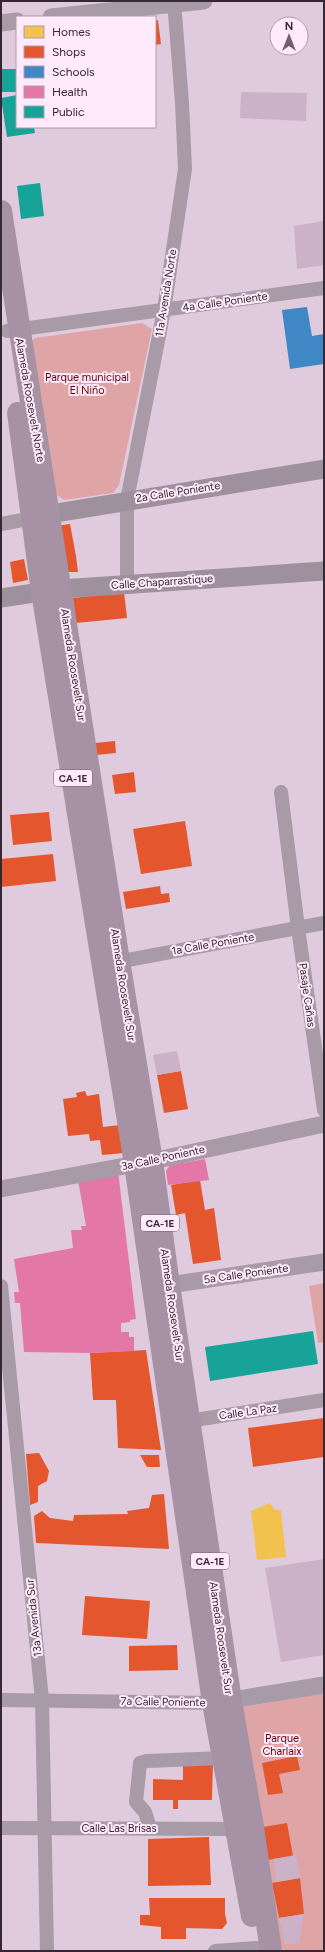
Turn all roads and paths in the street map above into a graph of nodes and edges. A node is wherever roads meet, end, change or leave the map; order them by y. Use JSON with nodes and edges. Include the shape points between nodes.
{"nodes":[{"id":1,"x":204,"y":1,"type":"edge"},
{"id":2,"x":174,"y":3,"type":"edge"},
{"id":3,"x":60,"y":16,"type":"edge"},
{"id":4,"x":16,"y":21,"type":"edge"},
{"id":5,"x":1,"y":22,"type":"edge"},
{"id":6,"x":1,"y":211,"type":"edge"},
{"id":7,"x":324,"y":288,"type":"edge"},
{"id":8,"x":1,"y":295,"type":"edge"},
{"id":9,"x":164,"y":310,"type":"junction"},
{"id":10,"x":13,"y":330,"type":"junction"},
{"id":11,"x":324,"y":469,"type":"edge"},
{"id":12,"x":127,"y":500,"type":"junction"},
{"id":13,"x":38,"y":516,"type":"junction"},
{"id":14,"x":1,"y":524,"type":"edge"},
{"id":15,"x":324,"y":571,"type":"edge"},
{"id":16,"x":127,"y":584,"type":"junction"},
{"id":17,"x":52,"y":591,"type":"junction"},
{"id":18,"x":1,"y":598,"type":"edge"},
{"id":19,"x":281,"y":792,"type":"dead end"},
{"id":20,"x":324,"y":923,"type":"edge"},
{"id":21,"x":298,"y":928,"type":"junction"},
{"id":22,"x":110,"y":963,"type":"junction"},
{"id":23,"x":324,"y":1110,"type":"edge"},
{"id":24,"x":324,"y":1124,"type":"edge"},
{"id":25,"x":144,"y":1162,"type":"junction"},
{"id":26,"x":1,"y":1189,"type":"edge"},
{"id":27,"x":324,"y":1262,"type":"edge"},
{"id":28,"x":168,"y":1285,"type":"junction"},
{"id":29,"x":1,"y":1286,"type":"edge"},
{"id":30,"x":324,"y":1400,"type":"edge"},
{"id":31,"x":181,"y":1422,"type":"junction"},
{"id":32,"x":324,"y":1685,"type":"edge"},
{"id":33,"x":1,"y":1700,"type":"edge"},
{"id":34,"x":42,"y":1700,"type":"junction"},
{"id":35,"x":222,"y":1702,"type":"junction"},
{"id":36,"x":223,"y":1758,"type":"junction"},
{"id":37,"x":1,"y":1828,"type":"edge"},
{"id":38,"x":150,"y":1828,"type":"junction"},
{"id":39,"x":45,"y":1829,"type":"junction"},
{"id":40,"x":236,"y":1829,"type":"junction"},
{"id":41,"x":262,"y":1950,"type":"edge"},
{"id":42,"x":47,"y":1951,"type":"edge"},
{"id":43,"x":215,"y":1951,"type":"edge"}],
"edges":[{"from":1,"to":2,"type":"street"},
{"from":2,"to":3,"type":"street"},
{"from":2,"to":9,"type":"street","name":"11a Avenida Norte","via":[[185,169]]},
{"from":4,"to":5,"type":"street"},
{"from":6,"to":10,"type":"highway","name":"Alameda Roosevelt Norte","number":"CA-1E"},
{"from":7,"to":9,"type":"street","name":"4a Calle Poniente"},
{"from":8,"to":10,"type":"highway","name":"Alameda Roosevelt Norte","number":"CA-1E"},
{"from":9,"to":10,"type":"street","name":"4a Calle Poniente"},
{"from":9,"to":12,"type":"street","name":"11a Avenida Norte"},
{"from":10,"to":13,"type":"highway","name":"Alameda Roosevelt Norte","number":"CA-1E"},
{"from":11,"to":12,"type":"main road","name":"2a Calle Poniente"},
{"from":12,"to":13,"type":"main road","name":"2a Calle Poniente"},
{"from":12,"to":16,"type":"street","name":"11a Avenida Norte"},
{"from":13,"to":14,"type":"street","name":"2a Calle Poniente"},
{"from":13,"to":17,"type":"highway","name":"Alameda Roosevelt Norte","number":"CA-1E"},
{"from":15,"to":16,"type":"main road","name":"Calle Chaparrastique"},
{"from":16,"to":17,"type":"main road","name":"Calle Chaparrastique"},
{"from":17,"to":18,"type":"main road","name":"Calle Chaparrastique"},
{"from":17,"to":22,"type":"highway","name":"Alameda Roosevelt Sur","number":"CA-1E"},
{"from":19,"to":21,"type":"street","name":"Pasaje Cañas"},
{"from":20,"to":21,"type":"street","name":"1a Calle Poniente"},
{"from":21,"to":22,"type":"street","name":"1a Calle Poniente"},
{"from":21,"to":23,"type":"street","name":"Pasaje Cañas"},
{"from":22,"to":25,"type":"highway","name":"Alameda Roosevelt Sur","number":"CA-1E"},
{"from":24,"to":25,"type":"street","name":"3a Calle Poniente"},
{"from":25,"to":26,"type":"street","name":"3a Calle Poniente"},
{"from":25,"to":28,"type":"highway","name":"Alameda Roosevelt Sur","number":"CA-1E"},
{"from":25,"to":31,"type":"highway","name":"Alameda Roosevelt Sur","number":"CA-1E"},
{"from":27,"to":28,"type":"street","name":"5a Calle Poniente"},
{"from":28,"to":31,"type":"highway","name":"Alameda Roosevelt Sur","number":"CA-1E"},
{"from":29,"to":34,"type":"street","name":"13a Avenida Sur"},
{"from":30,"to":31,"type":"street","name":"Calle La Paz"},
{"from":31,"to":35,"type":"highway","name":"Alameda Roosevelt Sur","number":"CA-1E"},
{"from":32,"to":35,"type":"street","name":"7a Calle Poniente"},
{"from":33,"to":34,"type":"street","name":"7a Calle Poniente"},
{"from":34,"to":35,"type":"street","name":"7a Calle Poniente"},
{"from":34,"to":39,"type":"street","name":"13a Avenida Sur"},
{"from":35,"to":36,"type":"highway","name":"Alameda Roosevelt Sur","number":"CA-1E"},
{"from":35,"to":41,"type":"highway","name":"Alameda Roosevelt Sur","number":"CA-1E","via":[[253,1827]]},
{"from":36,"to":38,"type":"street","via":[[147,1760],[140,1763],[136,1802],[145,1812]]},
{"from":36,"to":40,"type":"highway","name":"Alameda Roosevelt Sur","number":"CA-1E"},
{"from":37,"to":39,"type":"street","name":"Calle Las Brisas"},
{"from":38,"to":39,"type":"street","name":"Calle Las Brisas"},
{"from":38,"to":40,"type":"street","name":"Calle Las Brisas"},
{"from":39,"to":42,"type":"street","name":"13a Avenida Sur"},
{"from":40,"to":41,"type":"highway","name":"Alameda Roosevelt Sur","number":"CA-1E"},
{"from":41,"to":43,"type":"street"}]}
